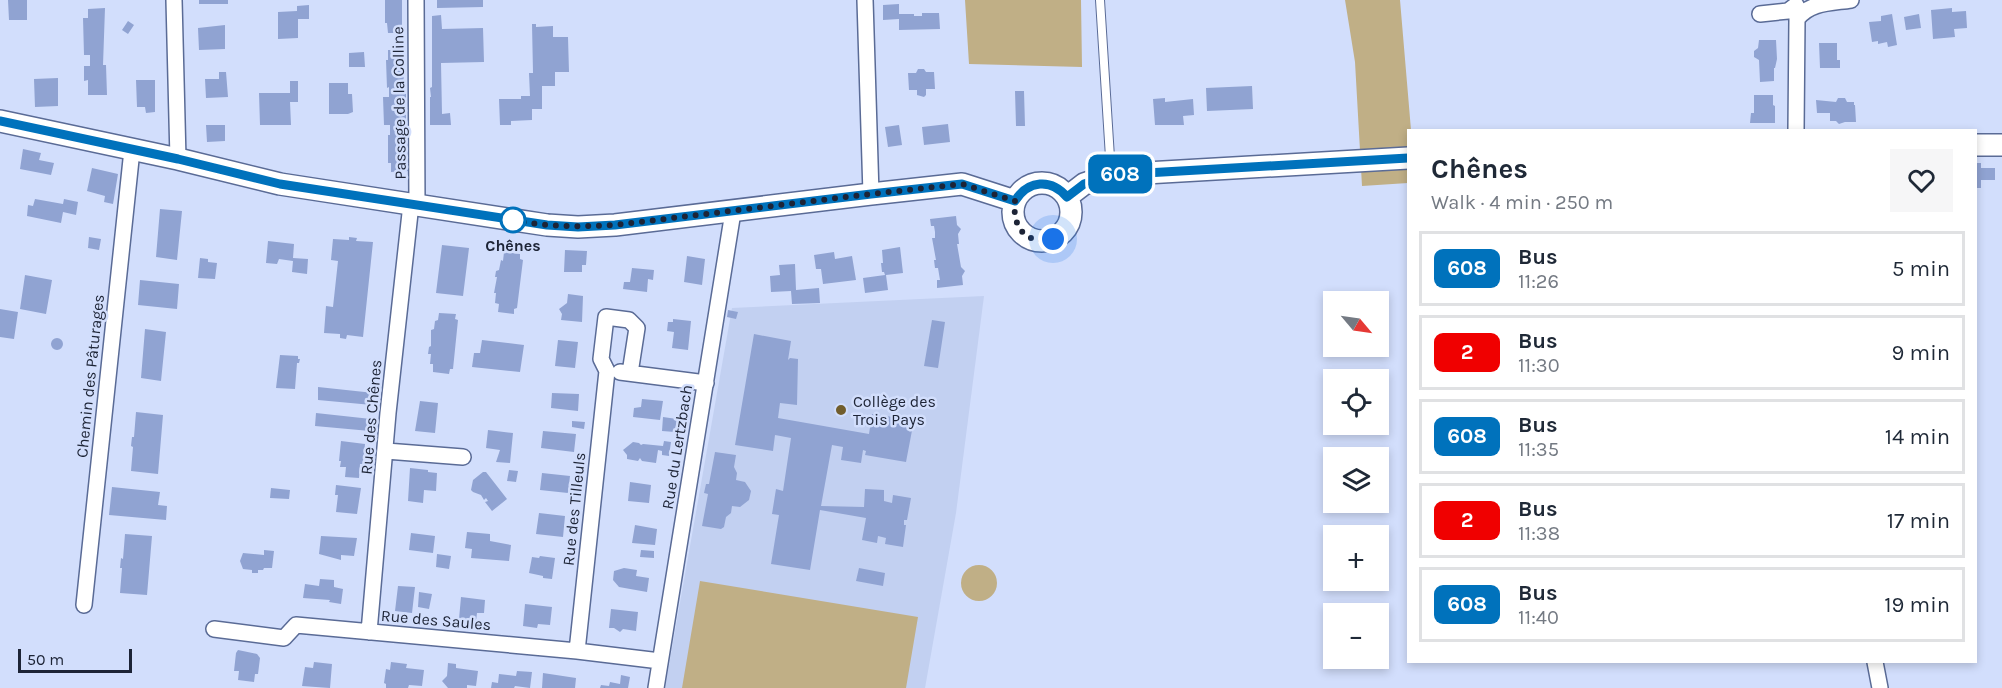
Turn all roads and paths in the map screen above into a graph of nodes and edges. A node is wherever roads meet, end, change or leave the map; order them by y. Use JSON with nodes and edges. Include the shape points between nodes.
{"nodes":[{"id":1,"x":174,"y":0,"type":"edge"},
{"id":2,"x":416,"y":0,"type":"edge"},
{"id":3,"x":865,"y":0,"type":"edge"},
{"id":4,"x":1100,"y":0,"type":"edge"},
{"id":5,"x":1851,"y":0,"type":"edge"},
{"id":6,"x":1798,"y":5,"type":"edge"},
{"id":7,"x":1760,"y":14,"type":"dead end"},
{"id":8,"x":0,"y":121,"type":"edge"},
{"id":9,"x":1796,"y":129,"type":"edge"},
{"id":10,"x":1977,"y":145,"type":"edge"},
{"id":11,"x":2002,"y":145,"type":"edge"},
{"id":12,"x":132,"y":150,"type":"junction"},
{"id":13,"x":1407,"y":158,"type":"edge"},
{"id":14,"x":178,"y":159,"type":"junction"},
{"id":15,"x":1111,"y":175,"type":"junction"},
{"id":16,"x":871,"y":194,"type":"junction"},
{"id":17,"x":1067,"y":197,"type":"junction"},
{"id":18,"x":1015,"y":201,"type":"junction"},
{"id":19,"x":414,"y":205,"type":"junction"},
{"id":20,"x":733,"y":212,"type":"junction"},
{"id":21,"x":607,"y":371,"type":"junction"},
{"id":22,"x":630,"y":374,"type":"junction"},
{"id":23,"x":706,"y":383,"type":"junction"},
{"id":24,"x":386,"y":451,"type":"junction"},
{"id":25,"x":463,"y":457,"type":"dead end"},
{"id":26,"x":84,"y":605,"type":"dead end"},
{"id":27,"x":214,"y":629,"type":"dead end"},
{"id":28,"x":369,"y":632,"type":"junction"},
{"id":29,"x":577,"y":651,"type":"junction"},
{"id":30,"x":660,"y":661,"type":"junction"},
{"id":31,"x":1875,"y":663,"type":"edge"},
{"id":32,"x":656,"y":688,"type":"edge"},
{"id":33,"x":1880,"y":688,"type":"edge"}],
"edges":[{"from":1,"to":14,"type":"street"},
{"from":2,"to":19,"type":"street","name":"Passage de la Colline"},
{"from":3,"to":16,"type":"street"},
{"from":4,"to":15,"type":"lane"},
{"from":5,"to":6,"type":"street"},
{"from":6,"to":7,"type":"street","via":[[1788,11]]},
{"from":6,"to":9,"type":"street"},
{"from":8,"to":12,"type":"main road"},
{"from":10,"to":11,"type":"main road"},
{"from":12,"to":14,"type":"main road"},
{"from":12,"to":26,"type":"street","name":"Chemin des Pâturages"},
{"from":13,"to":15,"type":"main road"},
{"from":14,"to":19,"type":"main road","via":[[280,184]]},
{"from":15,"to":17,"type":"main road","via":[[1084,184]]},
{"from":16,"to":18,"type":"main road","via":[[962,184]]},
{"from":16,"to":20,"type":"main road"},
{"from":17,"to":18,"type":"main road","via":[[1044,183],[1027,187]]},
{"from":17,"to":18,"type":"main road","via":[[1071,206],[1068,226],[1053,239],[1045,240],[1023,234],[1016,224]]},
{"from":19,"to":20,"type":"main road","via":[[578,227]]},
{"from":19,"to":24,"type":"street","name":"Rue des Chênes"},
{"from":20,"to":23,"type":"street","name":"Rue du Lertzbach"},
{"from":21,"to":22,"type":"street"},
{"from":21,"to":22,"type":"street","name":"Rue des Tilleuls","via":[[601,359],[606,317],[629,320],[637,327]]},
{"from":21,"to":29,"type":"street","name":"Rue des Tilleuls"},
{"from":22,"to":23,"type":"street"},
{"from":23,"to":30,"type":"street","name":"Rue du Lertzbach"},
{"from":24,"to":25,"type":"street"},
{"from":24,"to":28,"type":"street","name":"Rue des Chênes"},
{"from":27,"to":28,"type":"street","name":"Rue des Saules","via":[[284,638],[296,625]]},
{"from":28,"to":29,"type":"street","name":"Rue des Saules"},
{"from":29,"to":30,"type":"street","name":"Rue des Saules"},
{"from":30,"to":32,"type":"street","name":"Rue du Lertzbach"},
{"from":31,"to":33,"type":"street"}]}
